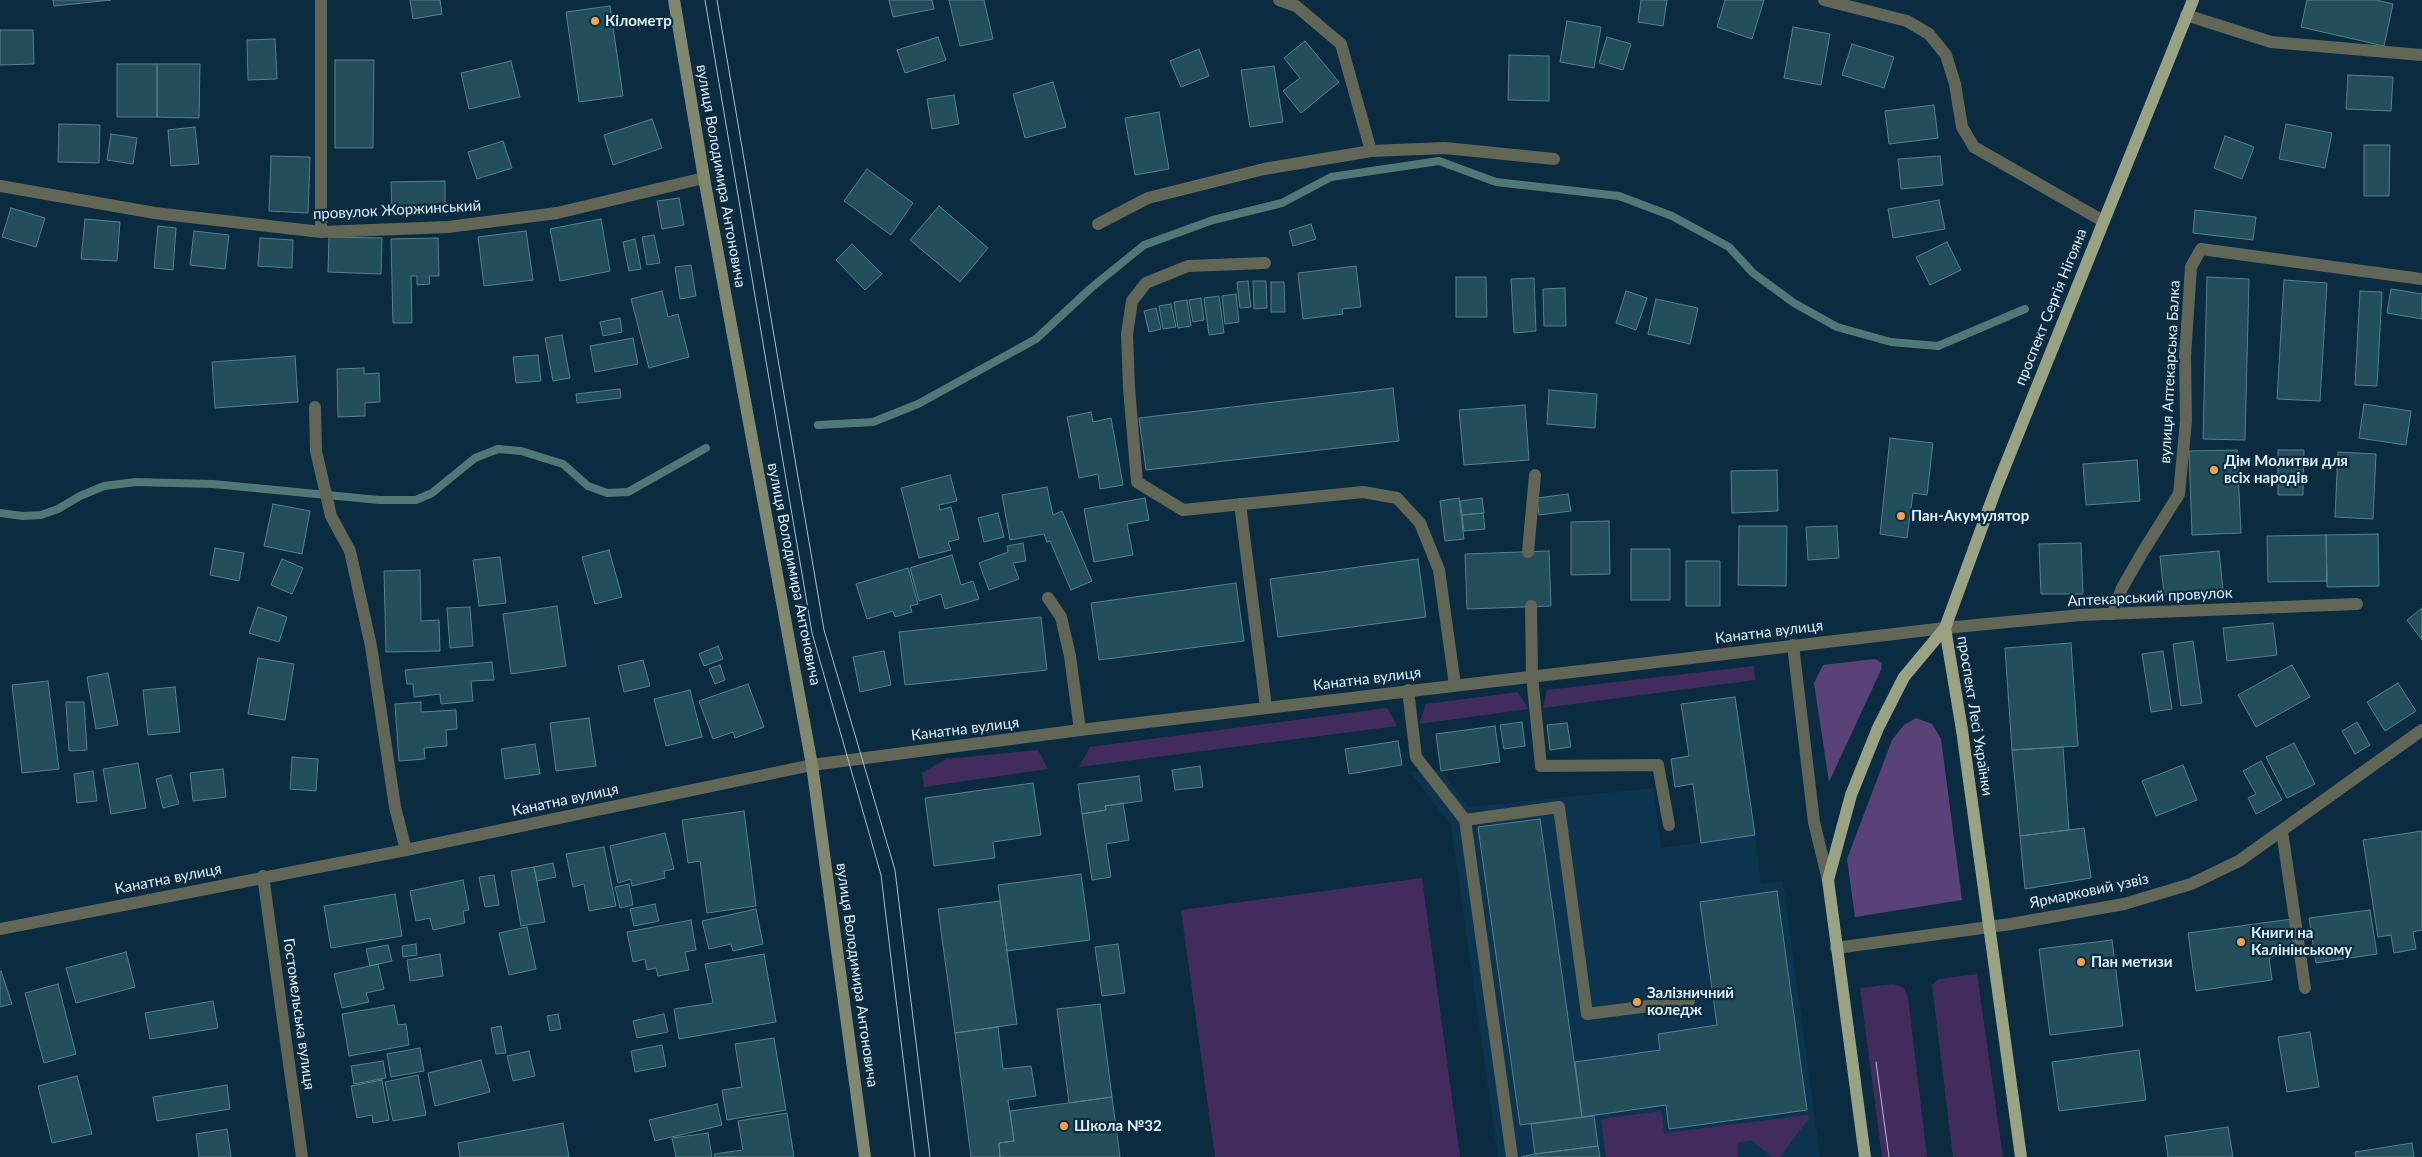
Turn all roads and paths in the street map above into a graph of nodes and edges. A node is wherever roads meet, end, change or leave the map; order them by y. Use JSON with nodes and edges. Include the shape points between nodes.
{"nodes":[{"id":1,"x":321,"y":0,"type":"edge"},
{"id":2,"x":674,"y":0,"type":"edge"},
{"id":3,"x":1279,"y":0,"type":"edge"},
{"id":4,"x":1824,"y":0,"type":"edge"},
{"id":5,"x":2193,"y":0,"type":"edge"},
{"id":6,"x":2186,"y":15,"type":"junction"},
{"id":7,"x":2422,"y":55,"type":"edge"},
{"id":8,"x":1371,"y":151,"type":"junction"},
{"id":9,"x":1554,"y":159,"type":"dead end"},
{"id":10,"x":704,"y":178,"type":"junction"},
{"id":11,"x":0,"y":186,"type":"edge"},
{"id":12,"x":2103,"y":221,"type":"junction"},
{"id":13,"x":1098,"y":224,"type":"dead end"},
{"id":14,"x":320,"y":232,"type":"junction"},
{"id":15,"x":1266,"y":263,"type":"dead end"},
{"id":16,"x":2422,"y":279,"type":"edge"},
{"id":17,"x":315,"y":407,"type":"dead end"},
{"id":18,"x":1535,"y":475,"type":"dead end"},
{"id":19,"x":1240,"y":504,"type":"junction"},
{"id":20,"x":1528,"y":552,"type":"dead end"},
{"id":21,"x":1048,"y":598,"type":"dead end"},
{"id":22,"x":2357,"y":604,"type":"dead end"},
{"id":23,"x":1531,"y":606,"type":"dead end"},
{"id":24,"x":2113,"y":614,"type":"junction"},
{"id":25,"x":1945,"y":628,"type":"junction"},
{"id":26,"x":1793,"y":645,"type":"junction"},
{"id":27,"x":1532,"y":676,"type":"junction"},
{"id":28,"x":1455,"y":685,"type":"junction"},
{"id":29,"x":1408,"y":690,"type":"junction"},
{"id":30,"x":1266,"y":707,"type":"junction"},
{"id":31,"x":1080,"y":730,"type":"junction"},
{"id":32,"x":2422,"y":730,"type":"edge"},
{"id":33,"x":812,"y":765,"type":"junction"},
{"id":34,"x":1465,"y":820,"type":"junction"},
{"id":35,"x":1668,"y":826,"type":"dead end"},
{"id":36,"x":2282,"y":831,"type":"junction"},
{"id":37,"x":406,"y":850,"type":"junction"},
{"id":38,"x":263,"y":876,"type":"junction"},
{"id":39,"x":1828,"y":880,"type":"junction"},
{"id":40,"x":1990,"y":927,"type":"junction"},
{"id":41,"x":0,"y":929,"type":"edge"},
{"id":42,"x":1836,"y":948,"type":"junction"},
{"id":43,"x":2305,"y":988,"type":"dead end"},
{"id":44,"x":1689,"y":1001,"type":"dead end"},
{"id":45,"x":302,"y":1157,"type":"edge"},
{"id":46,"x":865,"y":1157,"type":"edge"},
{"id":47,"x":1512,"y":1157,"type":"edge"},
{"id":48,"x":1865,"y":1157,"type":"edge"},
{"id":49,"x":2021,"y":1157,"type":"edge"}],
"edges":[{"from":1,"to":14,"type":"street"},
{"from":2,"to":10,"type":"street","name":"вулиця Володимира Антоновича"},
{"from":3,"to":8,"type":"street","via":[[1296,6],[1341,44]]},
{"from":4,"to":12,"type":"street","via":[[1907,21],[1929,34],[1946,55],[1962,127],[1974,146]]},
{"from":5,"to":6,"type":"main road","name":"проспект Сергія Нігояна"},
{"from":6,"to":7,"type":"street","via":[[2271,42]]},
{"from":6,"to":12,"type":"main road","name":"проспект Сергія Нігояна"},
{"from":8,"to":9,"type":"street","via":[[1444,148]]},
{"from":8,"to":13,"type":"street","via":[[1264,169],[1148,198]]},
{"from":10,"to":14,"type":"street","name":"провулок Жоржинський","via":[[557,213],[448,227]]},
{"from":10,"to":33,"type":"street","name":"вулиця Володимира Антоновича"},
{"from":11,"to":14,"type":"street","name":"провулок Жоржинський","via":[[156,213]]},
{"from":12,"to":25,"type":"main road","name":"проспект Сергія Нігояна","via":[[1997,486]]},
{"from":15,"to":19,"type":"street","via":[[1188,266],[1146,283],[1132,301],[1127,334],[1138,482],[1184,510]]},
{"from":16,"to":24,"type":"street","name":"вулиця Аптекарська Балка","via":[[2201,249],[2191,267],[2185,356],[2186,421],[2179,494],[2122,588]]},
{"from":17,"to":37,"type":"street","via":[[316,451],[330,512],[350,551],[371,646],[395,807]]},
{"from":18,"to":20,"type":"street"},
{"from":19,"to":28,"type":"street","via":[[1363,492],[1397,498],[1420,523],[1439,570]]},
{"from":19,"to":30,"type":"street"},
{"from":21,"to":31,"type":"street","via":[[1061,617]]},
{"from":22,"to":24,"type":"street","name":"Аптекарський провулок"},
{"from":23,"to":27,"type":"street"},
{"from":24,"to":25,"type":"street","name":"Аптекарський провулок"},
{"from":25,"to":26,"type":"street","name":"Канатна вулиця"},
{"from":25,"to":39,"type":"main road","name":"проспект Лесі Українки","via":[[1904,676],[1878,728],[1851,795]]},
{"from":25,"to":40,"type":"main road","name":"проспект Лесі Українки"},
{"from":26,"to":27,"type":"street","name":"Канатна вулиця"},
{"from":26,"to":39,"type":"street","via":[[1814,822]]},
{"from":27,"to":28,"type":"street","name":"Канатна вулиця"},
{"from":27,"to":35,"type":"street","via":[[1541,766],[1658,765]]},
{"from":28,"to":29,"type":"street","name":"Канатна вулиця"},
{"from":29,"to":30,"type":"street","name":"Канатна вулиця"},
{"from":29,"to":34,"type":"street","via":[[1416,757]]},
{"from":30,"to":31,"type":"street","name":"Канатна вулиця"},
{"from":31,"to":33,"type":"street","name":"Канатна вулиця"},
{"from":32,"to":36,"type":"street","name":"Ярмарковий узвіз"},
{"from":33,"to":37,"type":"street","name":"Канатна вулиця"},
{"from":33,"to":46,"type":"street","name":"вулиця Володимира Антоновича"},
{"from":34,"to":44,"type":"street","via":[[1559,807],[1587,1014]]},
{"from":34,"to":47,"type":"street"},
{"from":36,"to":40,"type":"street","name":"Ярмарковий узвіз","via":[[2239,861],[2191,884],[2124,904]]},
{"from":36,"to":43,"type":"street"},
{"from":37,"to":38,"type":"street","name":"Канатна вулиця"},
{"from":38,"to":41,"type":"street","name":"Канатна вулиця"},
{"from":38,"to":45,"type":"street","name":"Гостомельська вулиця"},
{"from":39,"to":42,"type":"main road","name":"проспект Лесі Українки"},
{"from":40,"to":42,"type":"street","name":"Ярмарковий узвіз"},
{"from":40,"to":49,"type":"main road","name":"проспект Лесі Українки"},
{"from":42,"to":48,"type":"main road","name":"проспект Лесі Українки"}]}
